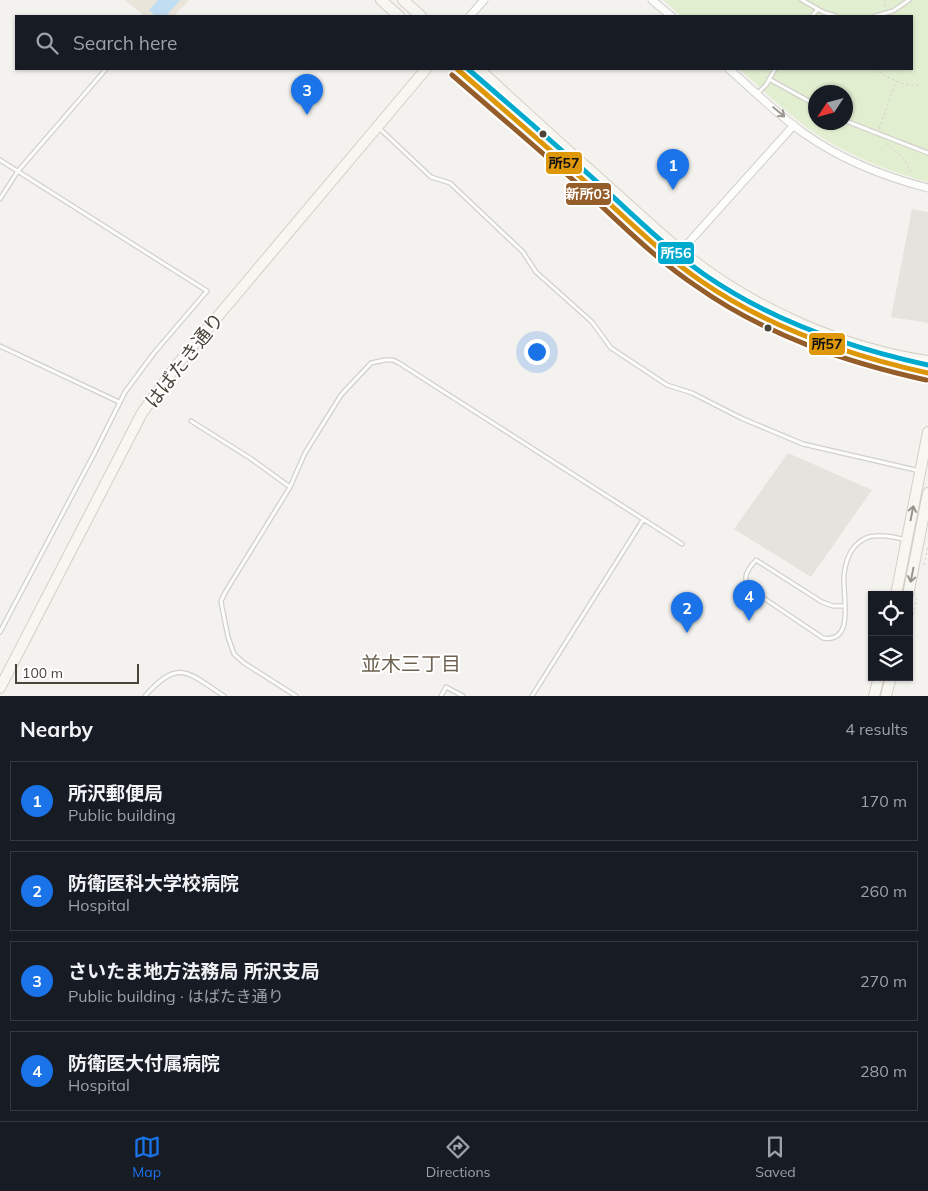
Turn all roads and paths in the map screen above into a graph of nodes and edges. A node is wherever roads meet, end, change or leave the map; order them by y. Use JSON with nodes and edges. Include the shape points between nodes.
{"nodes":[{"id":1,"x":382,"y":0,"type":"edge"},
{"id":2,"x":403,"y":0,"type":"edge"},
{"id":3,"x":484,"y":0,"type":"edge"},
{"id":4,"x":652,"y":0,"type":"edge"},
{"id":5,"x":802,"y":0,"type":"edge"},
{"id":6,"x":909,"y":0,"type":"edge"},
{"id":7,"x":817,"y":10,"type":"junction"},
{"id":8,"x":398,"y":15,"type":"edge"},
{"id":9,"x":420,"y":15,"type":"edge"},
{"id":10,"x":471,"y":15,"type":"edge"},
{"id":11,"x":670,"y":15,"type":"edge"},
{"id":12,"x":813,"y":15,"type":"edge"},
{"id":13,"x":833,"y":15,"type":"edge"},
{"id":14,"x":878,"y":15,"type":"edge"},
{"id":15,"x":105,"y":70,"type":"edge"},
{"id":16,"x":425,"y":70,"type":"edge"},
{"id":17,"x":459,"y":70,"type":"edge"},
{"id":18,"x":479,"y":70,"type":"edge"},
{"id":19,"x":730,"y":70,"type":"edge"},
{"id":20,"x":774,"y":70,"type":"edge"},
{"id":21,"x":877,"y":70,"type":"edge"},
{"id":22,"x":770,"y":79,"type":"junction"},
{"id":23,"x":896,"y":81,"type":"junction"},
{"id":24,"x":919,"y":84,"type":"dead end"},
{"id":25,"x":757,"y":94,"type":"junction"},
{"id":26,"x":808,"y":100,"type":"edge"},
{"id":27,"x":853,"y":124,"type":"edge"},
{"id":28,"x":794,"y":125,"type":"junction"},
{"id":29,"x":378,"y":128,"type":"junction"},
{"id":30,"x":877,"y":134,"type":"junction"},
{"id":31,"x":885,"y":137,"type":"junction"},
{"id":32,"x":928,"y":153,"type":"edge"},
{"id":33,"x":0,"y":160,"type":"edge"},
{"id":34,"x":18,"y":171,"type":"junction"},
{"id":35,"x":913,"y":178,"type":"dead end"},
{"id":36,"x":928,"y":188,"type":"edge"},
{"id":37,"x":0,"y":199,"type":"edge"},
{"id":38,"x":681,"y":251,"type":"junction"},
{"id":39,"x":675,"y":260,"type":"junction"},
{"id":40,"x":0,"y":346,"type":"edge"},
{"id":41,"x":928,"y":361,"type":"edge"},
{"id":42,"x":928,"y":373,"type":"edge"},
{"id":43,"x":119,"y":402,"type":"junction"},
{"id":44,"x":190,"y":421,"type":"dead end"},
{"id":45,"x":928,"y":432,"type":"edge"},
{"id":46,"x":920,"y":471,"type":"junction"},
{"id":47,"x":290,"y":486,"type":"junction"},
{"id":48,"x":928,"y":493,"type":"edge"},
{"id":49,"x":643,"y":520,"type":"junction"},
{"id":50,"x":907,"y":540,"type":"junction"},
{"id":51,"x":918,"y":543,"type":"junction"},
{"id":52,"x":682,"y":544,"type":"dead end"},
{"id":53,"x":897,"y":591,"type":"edge"},
{"id":54,"x":909,"y":591,"type":"edge"},
{"id":55,"x":845,"y":606,"type":"junction"},
{"id":56,"x":0,"y":632,"type":"edge"},
{"id":57,"x":878,"y":681,"type":"edge"},
{"id":58,"x":890,"y":681,"type":"edge"},
{"id":59,"x":0,"y":688,"type":"edge"},
{"id":60,"x":145,"y":696,"type":"edge"},
{"id":61,"x":224,"y":696,"type":"edge"},
{"id":62,"x":296,"y":696,"type":"edge"},
{"id":63,"x":441,"y":696,"type":"edge"},
{"id":64,"x":463,"y":696,"type":"edge"},
{"id":65,"x":532,"y":696,"type":"edge"},
{"id":66,"x":874,"y":696,"type":"edge"},
{"id":67,"x":886,"y":696,"type":"edge"}],
"edges":[{"from":1,"to":8,"type":"street"},
{"from":2,"to":9,"type":"street"},
{"from":3,"to":10,"type":"street"},
{"from":4,"to":11,"type":"street"},
{"from":5,"to":7,"type":"lane"},
{"from":6,"to":14,"type":"lane"},
{"from":7,"to":12,"type":"lane"},
{"from":7,"to":13,"type":"lane"},
{"from":15,"to":34,"type":"lane"},
{"from":16,"to":29,"type":"street","name":"はばたき通り"},
{"from":17,"to":39,"type":"street"},
{"from":18,"to":38,"type":"street"},
{"from":19,"to":25,"type":"street"},
{"from":20,"to":22,"type":"lane"},
{"from":21,"to":23,"type":"path"},
{"from":22,"to":25,"type":"lane"},
{"from":22,"to":26,"type":"lane"},
{"from":23,"to":24,"type":"path"},
{"from":23,"to":30,"type":"path"},
{"from":25,"to":28,"type":"street","one_way":true},
{"from":27,"to":30,"type":"lane"},
{"from":28,"to":36,"type":"street","via":[[878,173]]},
{"from":28,"to":38,"type":"street"},
{"from":29,"to":46,"type":"lane","via":[[431,177],[450,183],[497,227],[523,252],[536,272],[592,322],[611,348],[667,385],[692,393],[803,444]]},
{"from":29,"to":59,"type":"street","name":"はばたき通り","via":[[151,399]]},
{"from":30,"to":31,"type":"lane"},
{"from":31,"to":32,"type":"lane"},
{"from":31,"to":35,"type":"path","via":[[887,144],[904,159]]},
{"from":33,"to":34,"type":"lane"},
{"from":34,"to":37,"type":"lane"},
{"from":34,"to":43,"type":"lane","via":[[207,290],[154,353]]},
{"from":38,"to":39,"type":"street"},
{"from":38,"to":41,"type":"street","via":[[730,286],[794,320],[874,350]]},
{"from":39,"to":42,"type":"street","via":[[730,299],[792,331],[870,360]]},
{"from":40,"to":43,"type":"lane"},
{"from":43,"to":56,"type":"lane"},
{"from":44,"to":47,"type":"lane"},
{"from":45,"to":46,"type":"street"},
{"from":50,"to":46,"type":"street","one_way":true},
{"from":47,"to":49,"type":"lane","via":[[304,453],[341,395],[367,366],[385,360],[399,363]]},
{"from":47,"to":62,"type":"lane","via":[[221,601],[231,648],[238,658]]},
{"from":48,"to":51,"type":"street"},
{"from":49,"to":52,"type":"lane"},
{"from":49,"to":65,"type":"lane"},
{"from":50,"to":51,"type":"lane"},
{"from":50,"to":53,"type":"street"},
{"from":50,"to":55,"type":"lane","via":[[874,536],[855,547],[845,568]]},
{"from":51,"to":54,"type":"street","one_way":true},
{"from":55,"to":55,"type":"lane","via":[[844,625],[840,632],[836,637],[823,638],[750,589],[745,575],[756,560],[822,602]]},
{"from":57,"to":66,"type":"street"},
{"from":58,"to":67,"type":"street"},
{"from":60,"to":61,"type":"lane","via":[[163,678],[181,671]]},
{"from":63,"to":64,"type":"lane","via":[[446,688]]}]}
